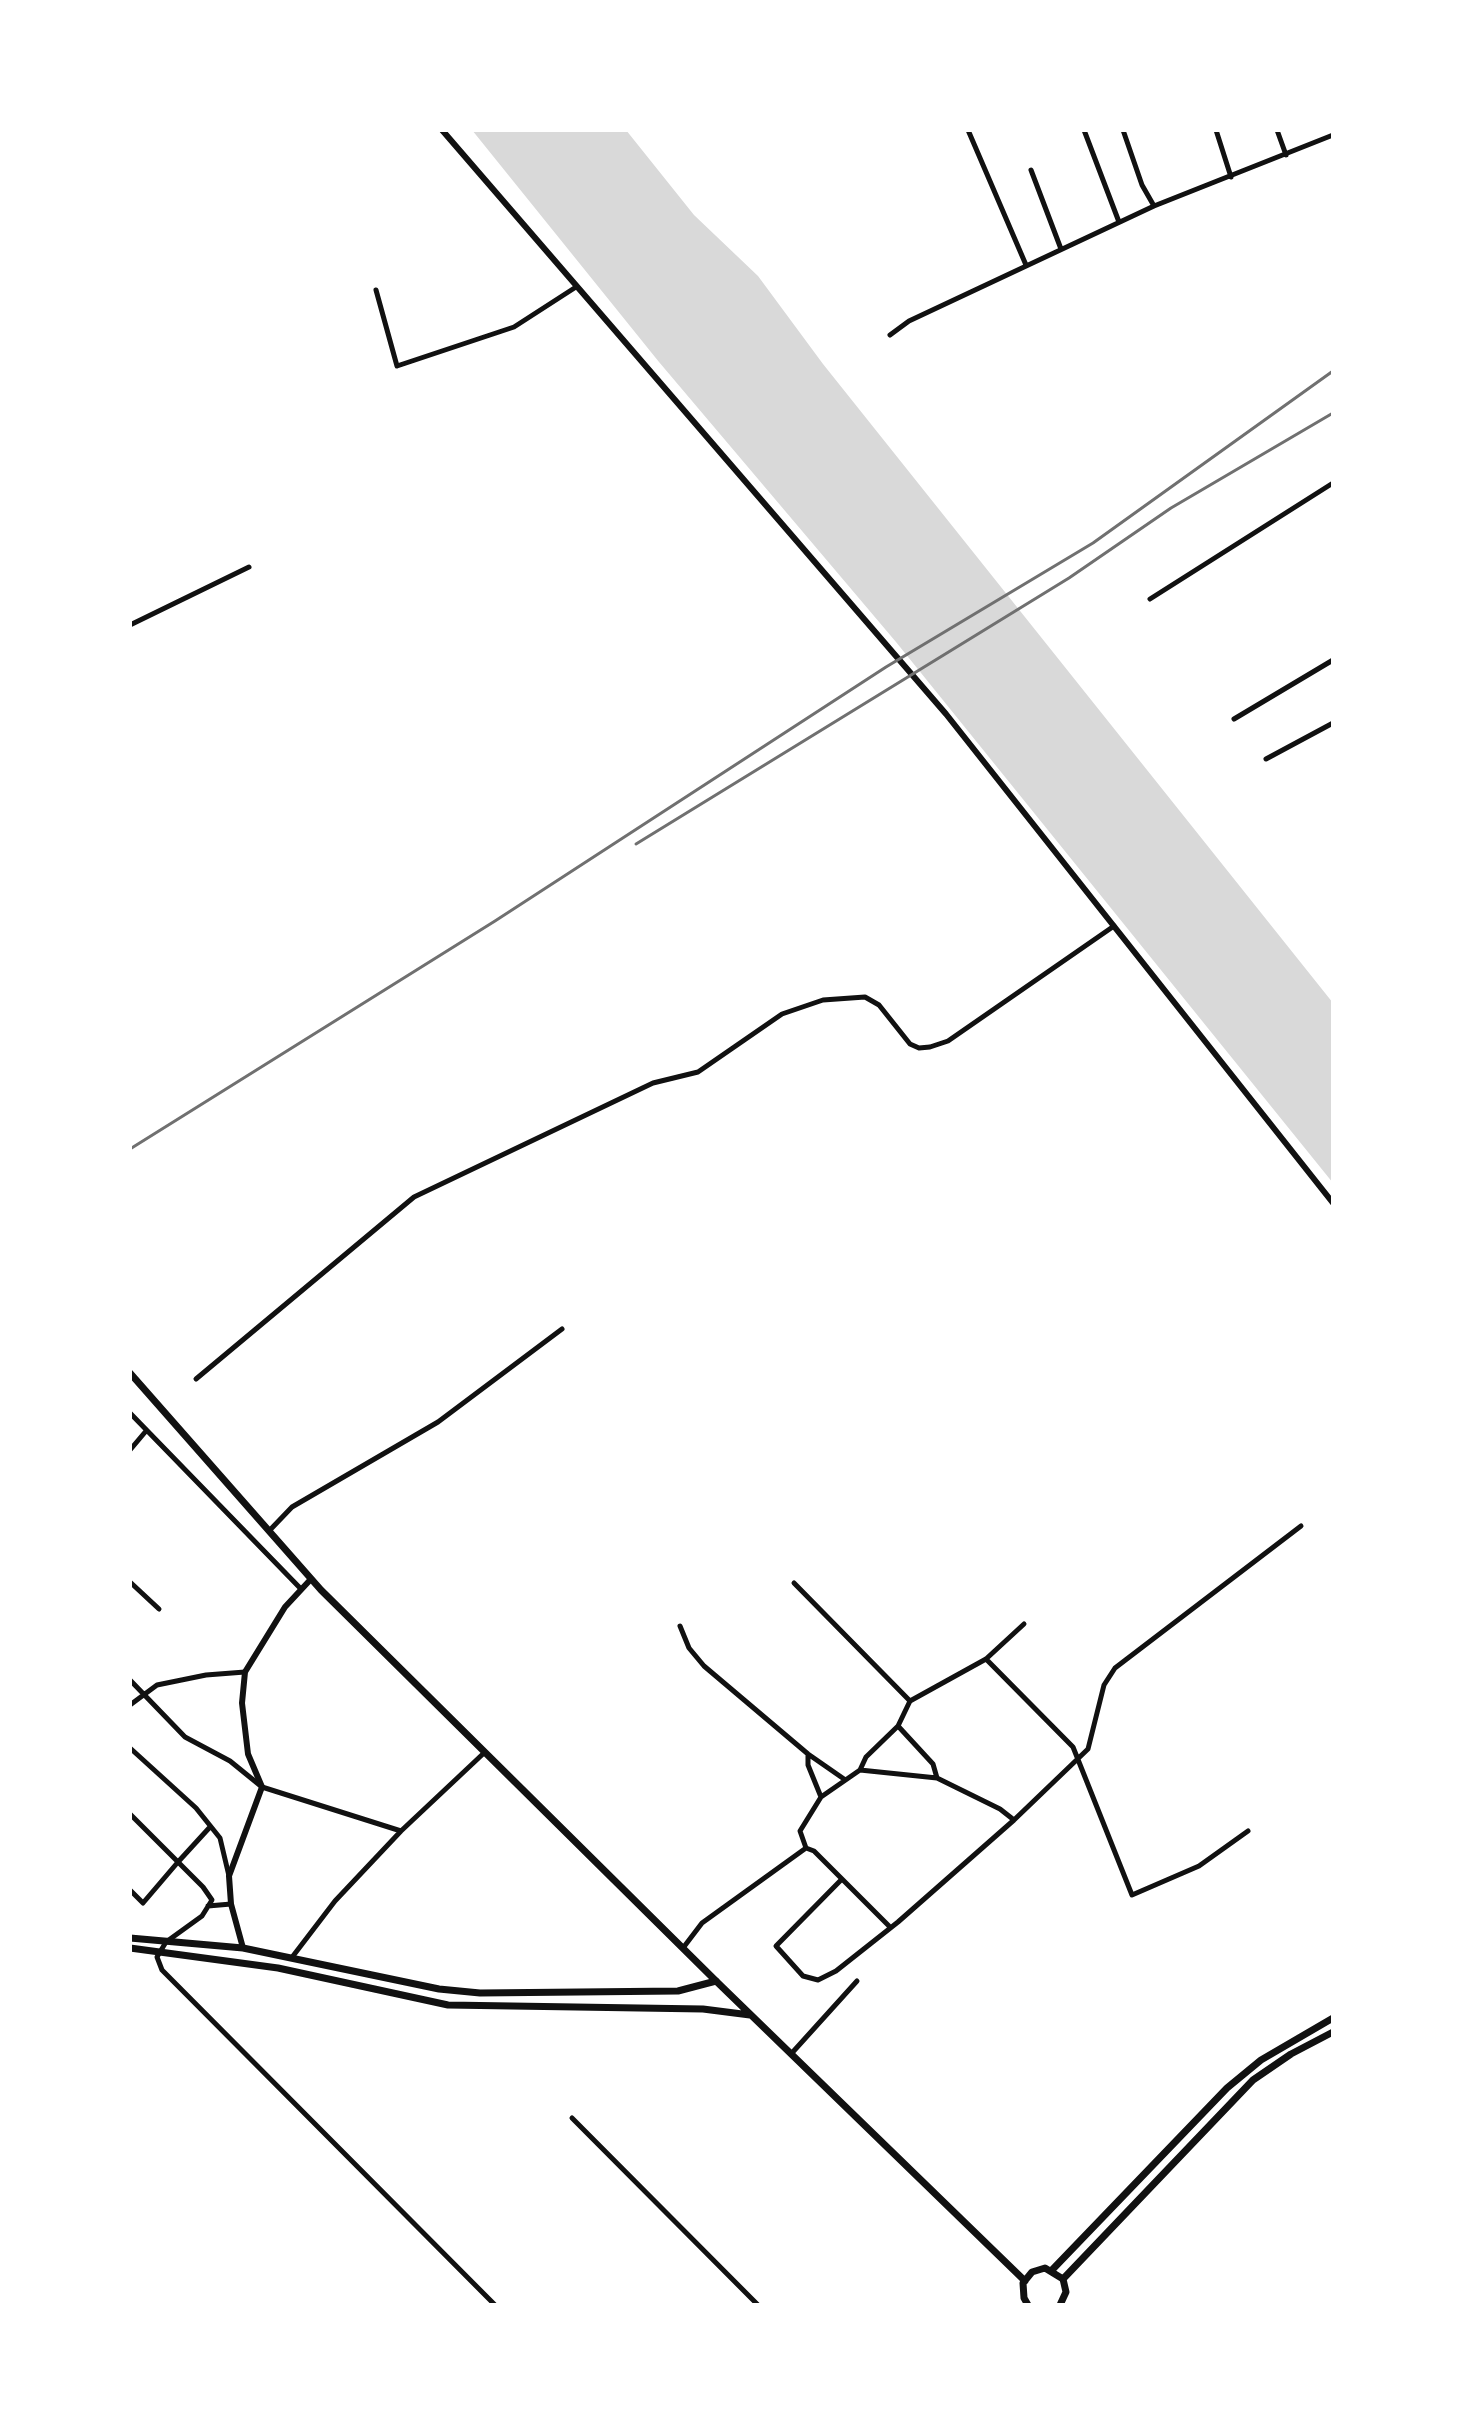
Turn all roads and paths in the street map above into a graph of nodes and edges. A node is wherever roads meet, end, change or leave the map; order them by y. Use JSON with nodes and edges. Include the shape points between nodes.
{"nodes":[{"id":1,"x":442,"y":130,"type":"edge"},
{"id":2,"x":968,"y":130,"type":"edge"},
{"id":3,"x":1084,"y":130,"type":"edge"},
{"id":4,"x":1123,"y":130,"type":"edge"},
{"id":5,"x":1216,"y":130,"type":"edge"},
{"id":6,"x":1277,"y":130,"type":"edge"},
{"id":7,"x":1333,"y":135,"type":"edge"},
{"id":8,"x":1286,"y":155,"type":"junction"},
{"id":9,"x":1031,"y":170,"type":"dead end"},
{"id":10,"x":1231,"y":177,"type":"junction"},
{"id":11,"x":1154,"y":206,"type":"junction"},
{"id":12,"x":1119,"y":222,"type":"junction"},
{"id":13,"x":1061,"y":249,"type":"junction"},
{"id":14,"x":1026,"y":265,"type":"junction"},
{"id":15,"x":576,"y":287,"type":"junction"},
{"id":16,"x":376,"y":290,"type":"dead end"},
{"id":17,"x":890,"y":335,"type":"dead end"},
{"id":18,"x":1333,"y":483,"type":"edge"},
{"id":19,"x":249,"y":567,"type":"dead end"},
{"id":20,"x":1150,"y":599,"type":"dead end"},
{"id":21,"x":130,"y":625,"type":"edge"},
{"id":22,"x":1333,"y":660,"type":"edge"},
{"id":23,"x":1234,"y":719,"type":"dead end"},
{"id":24,"x":1333,"y":723,"type":"edge"},
{"id":25,"x":1266,"y":759,"type":"dead end"},
{"id":26,"x":1114,"y":926,"type":"junction"},
{"id":27,"x":1333,"y":1203,"type":"edge"},
{"id":28,"x":562,"y":1329,"type":"dead end"},
{"id":29,"x":130,"y":1373,"type":"edge"},
{"id":30,"x":196,"y":1379,"type":"dead end"},
{"id":31,"x":130,"y":1413,"type":"edge"},
{"id":32,"x":146,"y":1431,"type":"junction"},
{"id":33,"x":130,"y":1450,"type":"edge"},
{"id":34,"x":1301,"y":1526,"type":"dead end"},
{"id":35,"x":269,"y":1531,"type":"junction"},
{"id":36,"x":311,"y":1579,"type":"junction"},
{"id":37,"x":130,"y":1582,"type":"edge"},
{"id":38,"x":794,"y":1583,"type":"dead end"},
{"id":39,"x":301,"y":1589,"type":"junction"},
{"id":40,"x":159,"y":1609,"type":"dead end"},
{"id":41,"x":1024,"y":1624,"type":"dead end"},
{"id":42,"x":680,"y":1626,"type":"dead end"},
{"id":43,"x":986,"y":1659,"type":"junction"},
{"id":44,"x":245,"y":1672,"type":"junction"},
{"id":45,"x":130,"y":1680,"type":"edge"},
{"id":46,"x":145,"y":1692,"type":"junction"},
{"id":47,"x":910,"y":1701,"type":"junction"},
{"id":48,"x":130,"y":1705,"type":"edge"},
{"id":49,"x":898,"y":1726,"type":"junction"},
{"id":50,"x":130,"y":1748,"type":"edge"},
{"id":51,"x":485,"y":1752,"type":"junction"},
{"id":52,"x":808,"y":1754,"type":"junction"},
{"id":53,"x":1080,"y":1760,"type":"junction"},
{"id":54,"x":860,"y":1770,"type":"junction"},
{"id":55,"x":937,"y":1778,"type":"junction"},
{"id":56,"x":844,"y":1779,"type":"junction"},
{"id":57,"x":262,"y":1787,"type":"junction"},
{"id":58,"x":821,"y":1797,"type":"junction"},
{"id":59,"x":130,"y":1814,"type":"edge"},
{"id":60,"x":1014,"y":1820,"type":"junction"},
{"id":61,"x":210,"y":1827,"type":"junction"},
{"id":62,"x":401,"y":1831,"type":"junction"},
{"id":63,"x":1248,"y":1831,"type":"dead end"},
{"id":64,"x":806,"y":1848,"type":"junction"},
{"id":65,"x":178,"y":1862,"type":"junction"},
{"id":66,"x":229,"y":1876,"type":"junction"},
{"id":67,"x":841,"y":1880,"type":"junction"},
{"id":68,"x":130,"y":1890,"type":"edge"},
{"id":69,"x":231,"y":1904,"type":"junction"},
{"id":70,"x":208,"y":1906,"type":"junction"},
{"id":71,"x":889,"y":1926,"type":"junction"},
{"id":72,"x":130,"y":1938,"type":"edge"},
{"id":73,"x":166,"y":1942,"type":"junction"},
{"id":74,"x":130,"y":1948,"type":"edge"},
{"id":75,"x":243,"y":1948,"type":"junction"},
{"id":76,"x":683,"y":1948,"type":"junction"},
{"id":77,"x":160,"y":1951,"type":"junction"},
{"id":78,"x":293,"y":1956,"type":"junction"},
{"id":79,"x":716,"y":1981,"type":"junction"},
{"id":80,"x":857,"y":1981,"type":"dead end"},
{"id":81,"x":752,"y":2015,"type":"junction"},
{"id":82,"x":1333,"y":2018,"type":"edge"},
{"id":83,"x":1333,"y":2032,"type":"edge"},
{"id":84,"x":791,"y":2054,"type":"junction"},
{"id":85,"x":572,"y":2118,"type":"dead end"},
{"id":86,"x":1052,"y":2270,"type":"junction"},
{"id":87,"x":1063,"y":2279,"type":"junction"},
{"id":88,"x":1025,"y":2281,"type":"junction"},
{"id":89,"x":492,"y":2304,"type":"edge"},
{"id":90,"x":758,"y":2305,"type":"edge"},
{"id":91,"x":1027,"y":2305,"type":"edge"},
{"id":92,"x":1060,"y":2305,"type":"edge"}],
"edges":[{"from":1,"to":15,"type":"street"},
{"from":2,"to":14,"type":"street"},
{"from":3,"to":12,"type":"street"},
{"from":4,"to":11,"type":"street"},
{"from":5,"to":10,"type":"street"},
{"from":6,"to":8,"type":"street"},
{"from":7,"to":8,"type":"street"},
{"from":8,"to":10,"type":"street"},
{"from":9,"to":13,"type":"street"},
{"from":10,"to":11,"type":"street"},
{"from":11,"to":12,"type":"street"},
{"from":12,"to":13,"type":"street"},
{"from":13,"to":14,"type":"street"},
{"from":14,"to":17,"type":"street"},
{"from":15,"to":16,"type":"street","via":[[514,327],[397,366]]},
{"from":15,"to":26,"type":"street","via":[[946,714]]},
{"from":18,"to":20,"type":"street"},
{"from":19,"to":21,"type":"street"},
{"from":22,"to":23,"type":"street"},
{"from":24,"to":25,"type":"street"},
{"from":26,"to":27,"type":"street"},
{"from":26,"to":30,"type":"street","via":[[948,1041],[930,1047],[910,1044],[879,1005],[865,997],[823,1000],[782,1014],[698,1072],[653,1083],[414,1197]]},
{"from":28,"to":35,"type":"street","via":[[438,1422],[292,1507]]},
{"from":29,"to":35,"type":"main road"},
{"from":31,"to":32,"type":"street"},
{"from":32,"to":33,"type":"street"},
{"from":32,"to":39,"type":"street"},
{"from":34,"to":53,"type":"street","via":[[1115,1668],[1104,1685],[1088,1749]]},
{"from":35,"to":36,"type":"main road"},
{"from":36,"to":39,"type":"street"},
{"from":36,"to":51,"type":"main road"},
{"from":37,"to":40,"type":"street"},
{"from":38,"to":47,"type":"street"},
{"from":39,"to":44,"type":"street"},
{"from":41,"to":43,"type":"street"},
{"from":42,"to":52,"type":"street","via":[[704,1666]]},
{"from":43,"to":47,"type":"street"},
{"from":43,"to":53,"type":"street"},
{"from":44,"to":46,"type":"street","via":[[193,1677]]},
{"from":44,"to":57,"type":"street","via":[[242,1703],[248,1754]]},
{"from":45,"to":46,"type":"street"},
{"from":46,"to":48,"type":"street"},
{"from":46,"to":57,"type":"street","via":[[185,1737],[230,1761]]},
{"from":47,"to":49,"type":"street"},
{"from":49,"to":54,"type":"street"},
{"from":49,"to":55,"type":"street","via":[[933,1764]]},
{"from":50,"to":61,"type":"street"},
{"from":51,"to":62,"type":"street"},
{"from":51,"to":76,"type":"main road"},
{"from":52,"to":56,"type":"street"},
{"from":52,"to":58,"type":"street"},
{"from":53,"to":60,"type":"street"},
{"from":53,"to":63,"type":"street","via":[[1132,1895],[1199,1866]]},
{"from":54,"to":55,"type":"street"},
{"from":54,"to":56,"type":"street"},
{"from":55,"to":60,"type":"street"},
{"from":56,"to":58,"type":"street"},
{"from":57,"to":62,"type":"street"},
{"from":57,"to":66,"type":"street"},
{"from":58,"to":64,"type":"street","via":[[800,1831]]},
{"from":59,"to":65,"type":"street"},
{"from":60,"to":71,"type":"street"},
{"from":61,"to":65,"type":"street"},
{"from":61,"to":66,"type":"street","via":[[220,1838]]},
{"from":62,"to":78,"type":"street","via":[[327,1910]]},
{"from":64,"to":67,"type":"street"},
{"from":64,"to":76,"type":"street","via":[[702,1923]]},
{"from":65,"to":68,"type":"street","via":[[143,1903]]},
{"from":65,"to":70,"type":"street","via":[[212,1900]]},
{"from":66,"to":69,"type":"street"},
{"from":67,"to":71,"type":"street"},
{"from":67,"to":71,"type":"street","via":[[776,1946],[803,1976],[818,1980],[836,1971]]},
{"from":69,"to":70,"type":"street"},
{"from":69,"to":75,"type":"street"},
{"from":70,"to":73,"type":"street"},
{"from":72,"to":73,"type":"main road"},
{"from":73,"to":75,"type":"main road"},
{"from":73,"to":77,"type":"street"},
{"from":74,"to":77,"type":"main road"},
{"from":75,"to":78,"type":"main road"},
{"from":76,"to":79,"type":"main road"},
{"from":77,"to":81,"type":"main road","via":[[278,1968],[448,2005],[703,2009]]},
{"from":77,"to":89,"type":"street","via":[[162,1970]]},
{"from":78,"to":79,"type":"main road","via":[[439,1989],[480,1993],[678,1991]]},
{"from":79,"to":81,"type":"main road"},
{"from":80,"to":84,"type":"street"},
{"from":81,"to":84,"type":"main road"},
{"from":82,"to":86,"type":"main road","via":[[1261,2060],[1227,2088]]},
{"from":83,"to":87,"type":"main road","via":[[1253,2080]]},
{"from":84,"to":88,"type":"main road"},
{"from":85,"to":90,"type":"street"},
{"from":86,"to":87,"type":"main road"},
{"from":86,"to":88,"type":"main road","via":[[1038,2269]]},
{"from":87,"to":92,"type":"main road","via":[[1066,2292]]},
{"from":88,"to":91,"type":"main road"}]}
